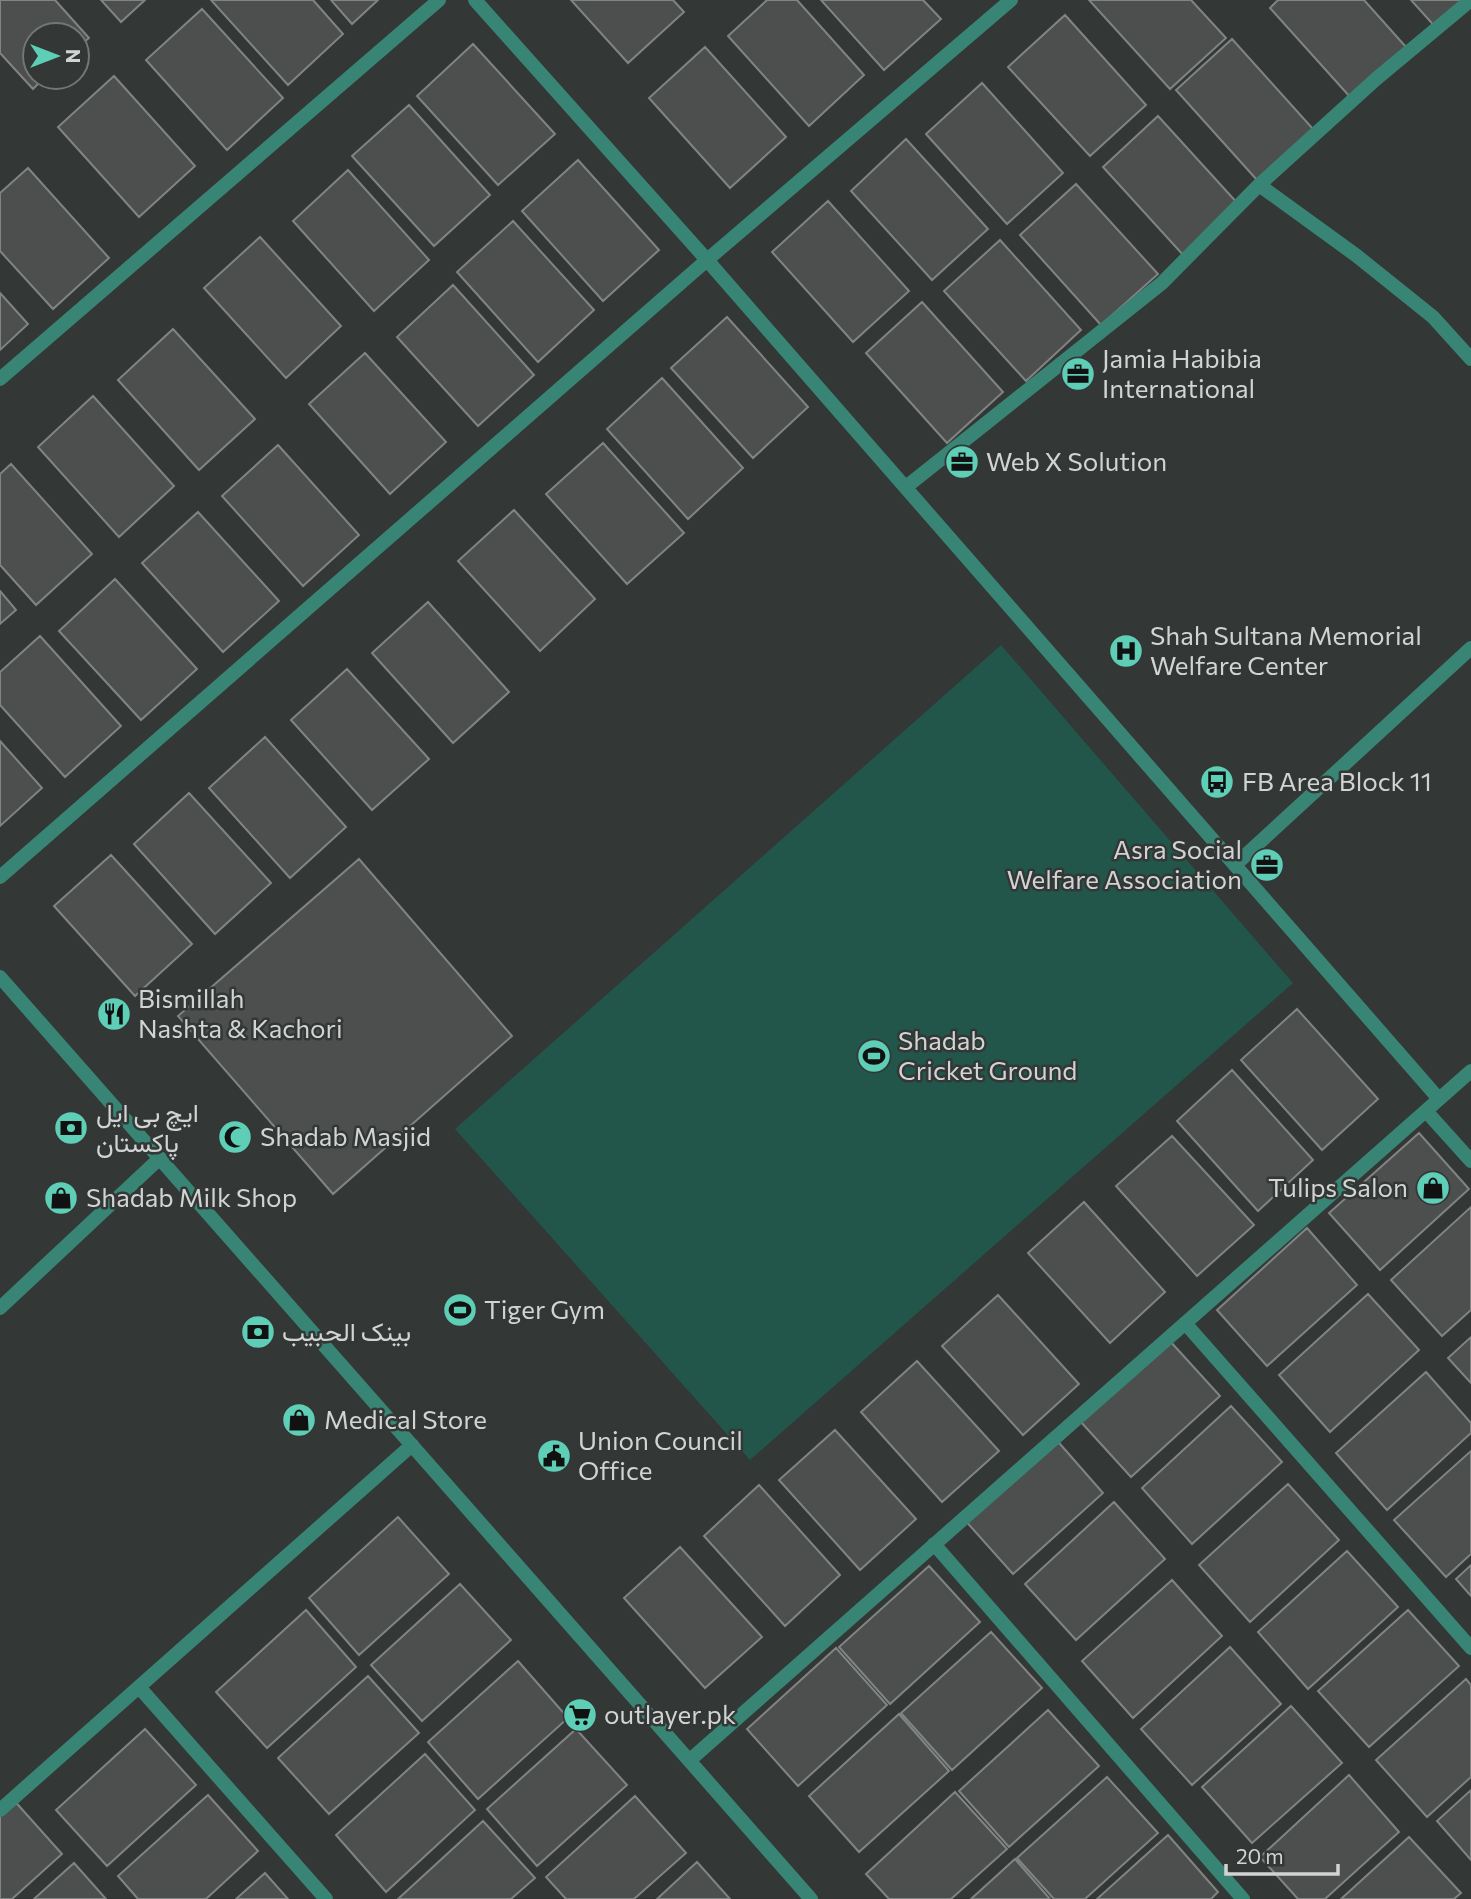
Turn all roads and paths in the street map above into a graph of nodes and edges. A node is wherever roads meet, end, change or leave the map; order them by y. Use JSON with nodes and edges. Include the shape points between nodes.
{"nodes":[{"id":1,"x":439,"y":0,"type":"edge"},
{"id":2,"x":475,"y":0,"type":"edge"},
{"id":3,"x":1012,"y":0,"type":"edge"},
{"id":4,"x":1471,"y":0,"type":"edge"},
{"id":5,"x":1259,"y":185,"type":"junction"},
{"id":6,"x":707,"y":260,"type":"junction"},
{"id":7,"x":1471,"y":359,"type":"edge"},
{"id":8,"x":0,"y":379,"type":"edge"},
{"id":9,"x":906,"y":487,"type":"junction"},
{"id":10,"x":1471,"y":648,"type":"edge"},
{"id":11,"x":1235,"y":865,"type":"junction"},
{"id":12,"x":0,"y":877,"type":"edge"},
{"id":13,"x":0,"y":977,"type":"edge"},
{"id":14,"x":1471,"y":1071,"type":"edge"},
{"id":15,"x":1439,"y":1099,"type":"junction"},
{"id":16,"x":1426,"y":1111,"type":"junction"},
{"id":17,"x":160,"y":1158,"type":"junction"},
{"id":18,"x":1471,"y":1161,"type":"edge"},
{"id":19,"x":0,"y":1308,"type":"edge"},
{"id":20,"x":1185,"y":1323,"type":"junction"},
{"id":21,"x":412,"y":1445,"type":"junction"},
{"id":22,"x":934,"y":1544,"type":"junction"},
{"id":23,"x":1471,"y":1648,"type":"edge"},
{"id":24,"x":139,"y":1686,"type":"junction"},
{"id":25,"x":690,"y":1760,"type":"junction"},
{"id":26,"x":0,"y":1810,"type":"edge"},
{"id":27,"x":327,"y":1899,"type":"edge"},
{"id":28,"x":811,"y":1899,"type":"edge"},
{"id":29,"x":1243,"y":1899,"type":"edge"}],
"edges":[{"from":1,"to":8,"type":"street"},
{"from":2,"to":6,"type":"street"},
{"from":3,"to":6,"type":"street"},
{"from":4,"to":5,"type":"street"},
{"from":5,"to":7,"type":"street","via":[[1433,317]]},
{"from":5,"to":9,"type":"street","via":[[1162,283]]},
{"from":6,"to":9,"type":"street"},
{"from":6,"to":12,"type":"street"},
{"from":9,"to":11,"type":"street"},
{"from":10,"to":11,"type":"street"},
{"from":11,"to":15,"type":"street"},
{"from":13,"to":17,"type":"street"},
{"from":14,"to":15,"type":"street"},
{"from":15,"to":16,"type":"street"},
{"from":16,"to":18,"type":"street"},
{"from":16,"to":20,"type":"street"},
{"from":17,"to":19,"type":"street"},
{"from":17,"to":21,"type":"street"},
{"from":20,"to":22,"type":"street"},
{"from":20,"to":23,"type":"street"},
{"from":21,"to":24,"type":"street"},
{"from":21,"to":25,"type":"street"},
{"from":22,"to":25,"type":"street"},
{"from":22,"to":29,"type":"street"},
{"from":24,"to":26,"type":"street"},
{"from":24,"to":27,"type":"street"},
{"from":25,"to":28,"type":"street"}]}
